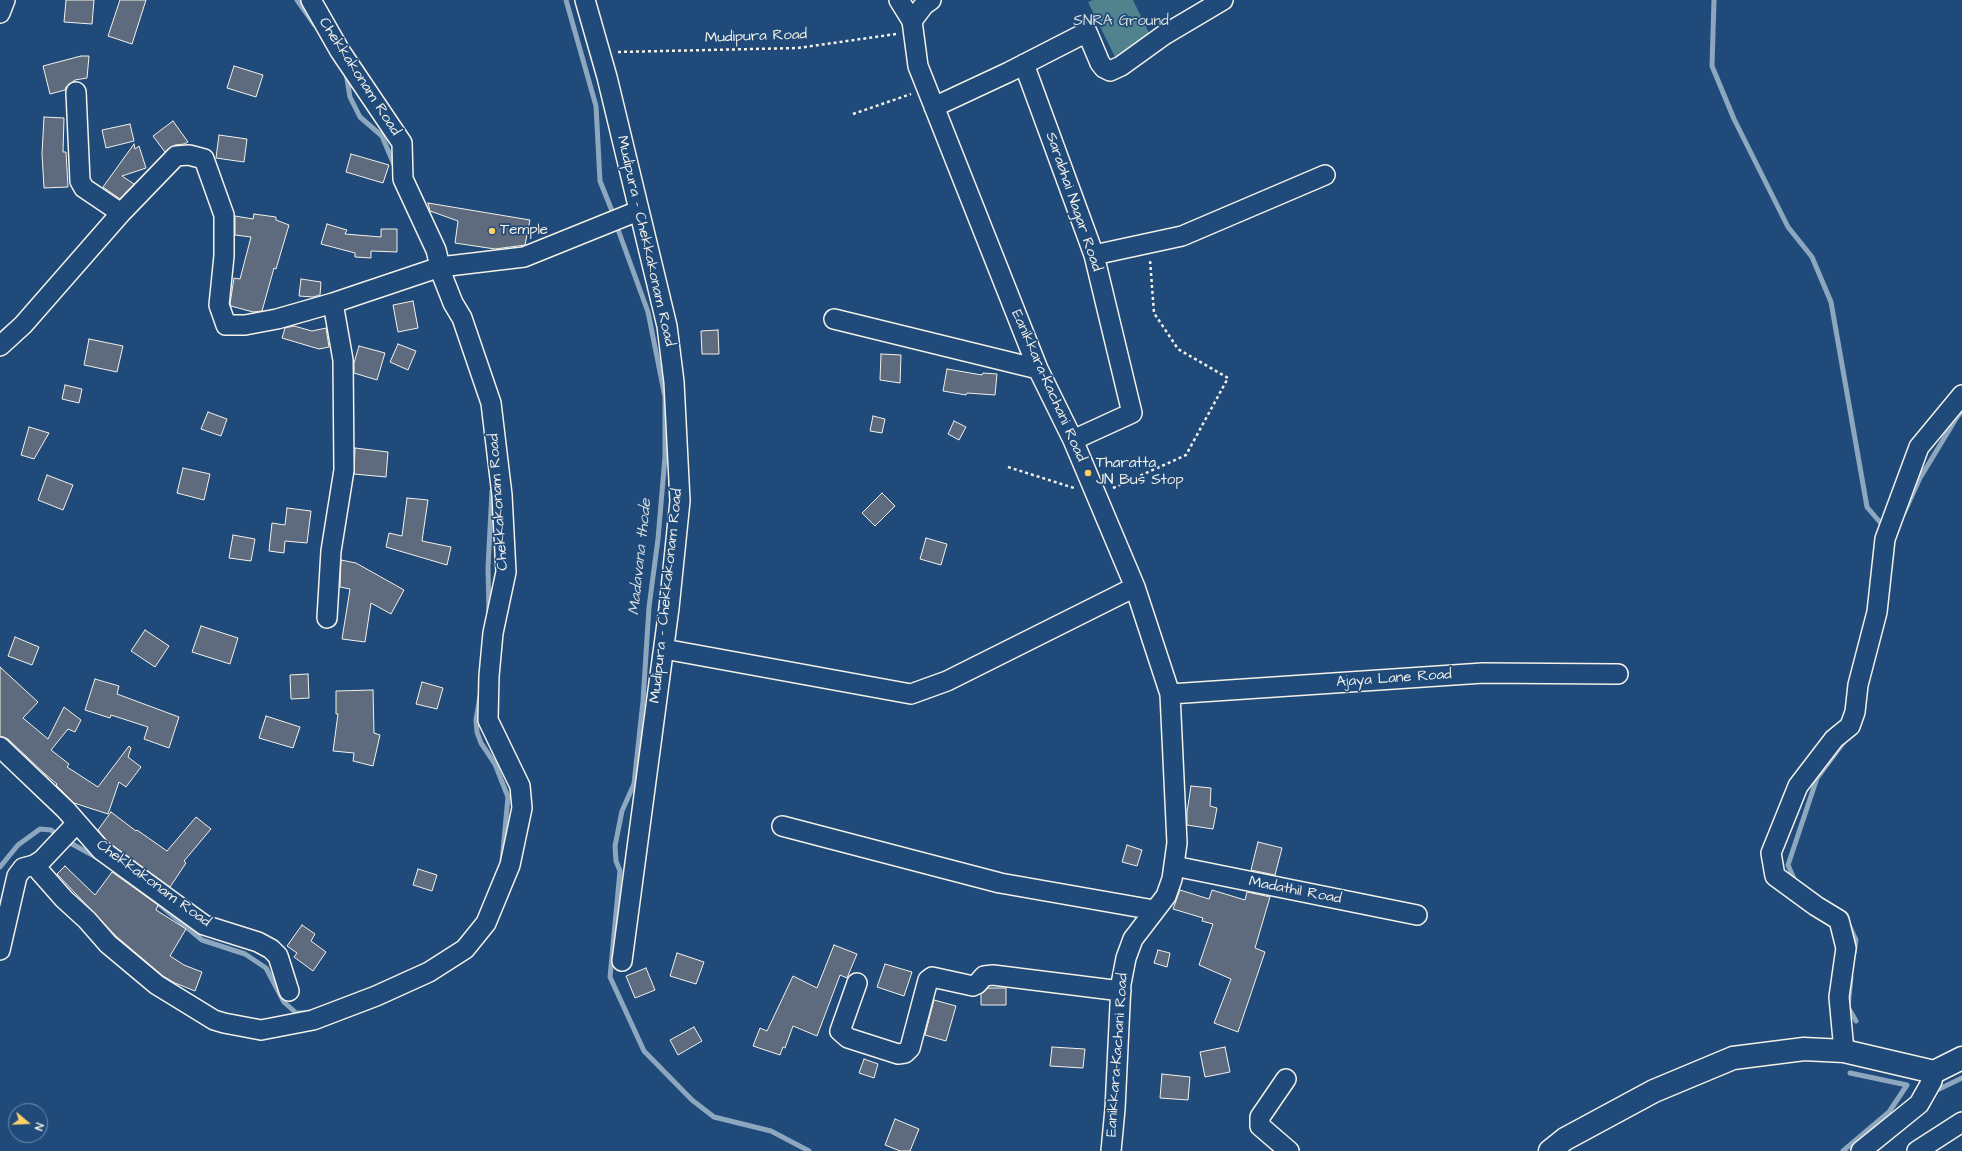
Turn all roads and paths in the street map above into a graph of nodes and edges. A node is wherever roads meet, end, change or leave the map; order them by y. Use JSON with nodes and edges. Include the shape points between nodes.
{"nodes":[{"id":1,"x":5,"y":0,"type":"edge"},
{"id":2,"x":311,"y":0,"type":"edge"},
{"id":3,"x":585,"y":0,"type":"edge"},
{"id":4,"x":899,"y":0,"type":"edge"},
{"id":5,"x":931,"y":0,"type":"edge"},
{"id":6,"x":1223,"y":0,"type":"edge"},
{"id":7,"x":0,"y":13,"type":"edge"},
{"id":8,"x":912,"y":26,"type":"junction"},
{"id":9,"x":600,"y":52,"type":"junction"},
{"id":10,"x":1024,"y":64,"type":"junction"},
{"id":11,"x":927,"y":89,"type":"junction"},
{"id":12,"x":76,"y":92,"type":"dead end"},
{"id":13,"x":934,"y":107,"type":"junction"},
{"id":14,"x":852,"y":114,"type":"dead end"},
{"id":15,"x":1325,"y":175,"type":"dead end"},
{"id":16,"x":638,"y":211,"type":"junction"},
{"id":17,"x":121,"y":213,"type":"junction"},
{"id":18,"x":1149,"y":243,"type":"junction"},
{"id":19,"x":1094,"y":255,"type":"junction"},
{"id":20,"x":440,"y":267,"type":"junction"},
{"id":21,"x":333,"y":303,"type":"junction"},
{"id":22,"x":834,"y":319,"type":"dead end"},
{"id":23,"x":0,"y":346,"type":"edge"},
{"id":24,"x":1038,"y":369,"type":"junction"},
{"id":25,"x":1962,"y":395,"type":"edge"},
{"id":26,"x":1072,"y":440,"type":"junction"},
{"id":27,"x":1008,"y":467,"type":"dead end"},
{"id":28,"x":1096,"y":495,"type":"junction"},
{"id":29,"x":1135,"y":587,"type":"junction"},
{"id":30,"x":327,"y":618,"type":"dead end"},
{"id":31,"x":664,"y":649,"type":"junction"},
{"id":32,"x":1618,"y":674,"type":"dead end"},
{"id":33,"x":1170,"y":694,"type":"junction"},
{"id":34,"x":0,"y":747,"type":"edge"},
{"id":35,"x":77,"y":823,"type":"junction"},
{"id":36,"x":782,"y":826,"type":"dead end"},
{"id":37,"x":34,"y":865,"type":"junction"},
{"id":38,"x":1174,"y":866,"type":"junction"},
{"id":39,"x":1154,"y":910,"type":"junction"},
{"id":40,"x":1417,"y":915,"type":"dead end"},
{"id":41,"x":0,"y":950,"type":"edge"},
{"id":42,"x":622,"y":961,"type":"dead end"},
{"id":43,"x":857,"y":984,"type":"dead end"},
{"id":44,"x":289,"y":991,"type":"dead end"},
{"id":45,"x":1121,"y":991,"type":"junction"},
{"id":46,"x":1844,"y":1051,"type":"junction"},
{"id":47,"x":1962,"y":1058,"type":"edge"},
{"id":48,"x":1934,"y":1072,"type":"junction"},
{"id":49,"x":1286,"y":1079,"type":"dead end"},
{"id":50,"x":1962,"y":1122,"type":"edge"},
{"id":51,"x":1111,"y":1151,"type":"edge"},
{"id":52,"x":1289,"y":1151,"type":"edge"},
{"id":53,"x":1550,"y":1151,"type":"edge"},
{"id":54,"x":1861,"y":1151,"type":"edge"},
{"id":55,"x":1917,"y":1151,"type":"edge"}],
"edges":[{"from":1,"to":7,"type":"street"},
{"from":2,"to":20,"type":"street","name":"Chekkakonam Road","via":[[340,51],[402,143],[403,179],[434,244]]},
{"from":3,"to":9,"type":"street","name":"Mudipura - Chekkakonam Road"},
{"from":4,"to":8,"type":"street"},
{"from":5,"to":8,"type":"street","via":[[924,5]]},
{"from":6,"to":10,"type":"street","via":[[1110,71],[1100,63],[1087,32]]},
{"from":8,"to":9,"type":"path","name":"Mudipura Road","via":[[798,48]]},
{"from":8,"to":11,"type":"street","name":"Eanikkara-Kachani Road","via":[[918,66]]},
{"from":9,"to":16,"type":"street","name":"Mudipura - Chekkakonam Road"},
{"from":10,"to":13,"type":"street"},
{"from":10,"to":19,"type":"street","name":"Sarabhai Nagar Road"},
{"from":11,"to":13,"type":"street","name":"Eanikkara-Kachani Road"},
{"from":11,"to":14,"type":"path"},
{"from":12,"to":17,"type":"street","via":[[80,181],[84,188]]},
{"from":13,"to":24,"type":"street","name":"Eanikkara-Kachani Road"},
{"from":15,"to":18,"type":"street","via":[[1182,236]]},
{"from":16,"to":20,"type":"street","via":[[524,257]]},
{"from":16,"to":31,"type":"street","name":"Mudipura - Chekkakonam Road","via":[[667,326],[674,382],[680,501]]},
{"from":17,"to":21,"type":"street","via":[[176,156],[189,155],[204,159],[224,215],[224,256],[219,305],[226,325],[245,325],[277,319]]},
{"from":17,"to":23,"type":"street","via":[[24,325]]},
{"from":18,"to":19,"type":"street"},
{"from":18,"to":28,"type":"path","via":[[1154,314],[1178,349],[1228,378],[1186,455]]},
{"from":19,"to":26,"type":"street","name":"Sarabhai Nagar Road","via":[[1132,413]]},
{"from":20,"to":21,"type":"street"},
{"from":20,"to":37,"type":"street","name":"Chekkakonam Road","via":[[453,303],[462,318],[491,403],[498,450],[506,572],[493,633],[488,720],[520,786],[522,808],[510,865],[486,923],[465,949],[429,972],[313,1020],[261,1030],[214,1020],[157,985],[108,944]]},
{"from":21,"to":30,"type":"street","via":[[343,360],[344,470],[331,551]]},
{"from":22,"to":24,"type":"street"},
{"from":24,"to":26,"type":"street","name":"Eanikkara-Kachani Road"},
{"from":25,"to":46,"type":"street","via":[[1919,447],[1885,539],[1877,612],[1850,726],[1834,739],[1798,786],[1771,853],[1775,876],[1839,920],[1846,948],[1839,996]]},
{"from":26,"to":28,"type":"street","name":"Eanikkara-Kachani Road"},
{"from":27,"to":28,"type":"path"},
{"from":28,"to":29,"type":"street","name":"Eanikkara-Kachani Road"},
{"from":29,"to":31,"type":"street","via":[[947,681],[911,694]]},
{"from":29,"to":33,"type":"street","name":"Eanikkara-Kachani Road"},
{"from":31,"to":42,"type":"street","name":"Mudipura - Chekkakonam Road"},
{"from":32,"to":33,"type":"street","name":"Ajaya Lane Road","via":[[1483,673]]},
{"from":33,"to":38,"type":"street","name":"Eanikkara-Kachani Road","via":[[1177,843]]},
{"from":34,"to":35,"type":"street","name":"Chekkakonam Road"},
{"from":35,"to":37,"type":"street","via":[[42,860]]},
{"from":35,"to":44,"type":"street","name":"Chekkakonam Road","via":[[102,850],[204,925],[258,942],[271,949],[278,956]]},
{"from":36,"to":39,"type":"street","via":[[1000,883]]},
{"from":37,"to":41,"type":"street","via":[[23,868],[16,878]]},
{"from":38,"to":39,"type":"street","name":"Eanikkara-Kachani Road","via":[[1166,896]]},
{"from":38,"to":40,"type":"street","name":"Madathil Road"},
{"from":39,"to":45,"type":"street","name":"Eanikkara-Kachani Road","via":[[1133,939],[1126,958]]},
{"from":43,"to":45,"type":"street","via":[[840,1031],[848,1038],[898,1054],[905,1053],[910,1048],[928,980],[932,977],[973,986],[984,976],[993,975]]},
{"from":45,"to":51,"type":"street","name":"Eanikkara-Kachani Road"},
{"from":46,"to":48,"type":"main road"},
{"from":46,"to":53,"type":"main road","via":[[1804,1049],[1733,1058],[1654,1091],[1565,1139]]},
{"from":47,"to":48,"type":"main road"},
{"from":48,"to":54,"type":"street","via":[[1932,1081],[1918,1104]]},
{"from":49,"to":52,"type":"street","via":[[1260,1117],[1260,1126]]},
{"from":50,"to":55,"type":"street"}]}
